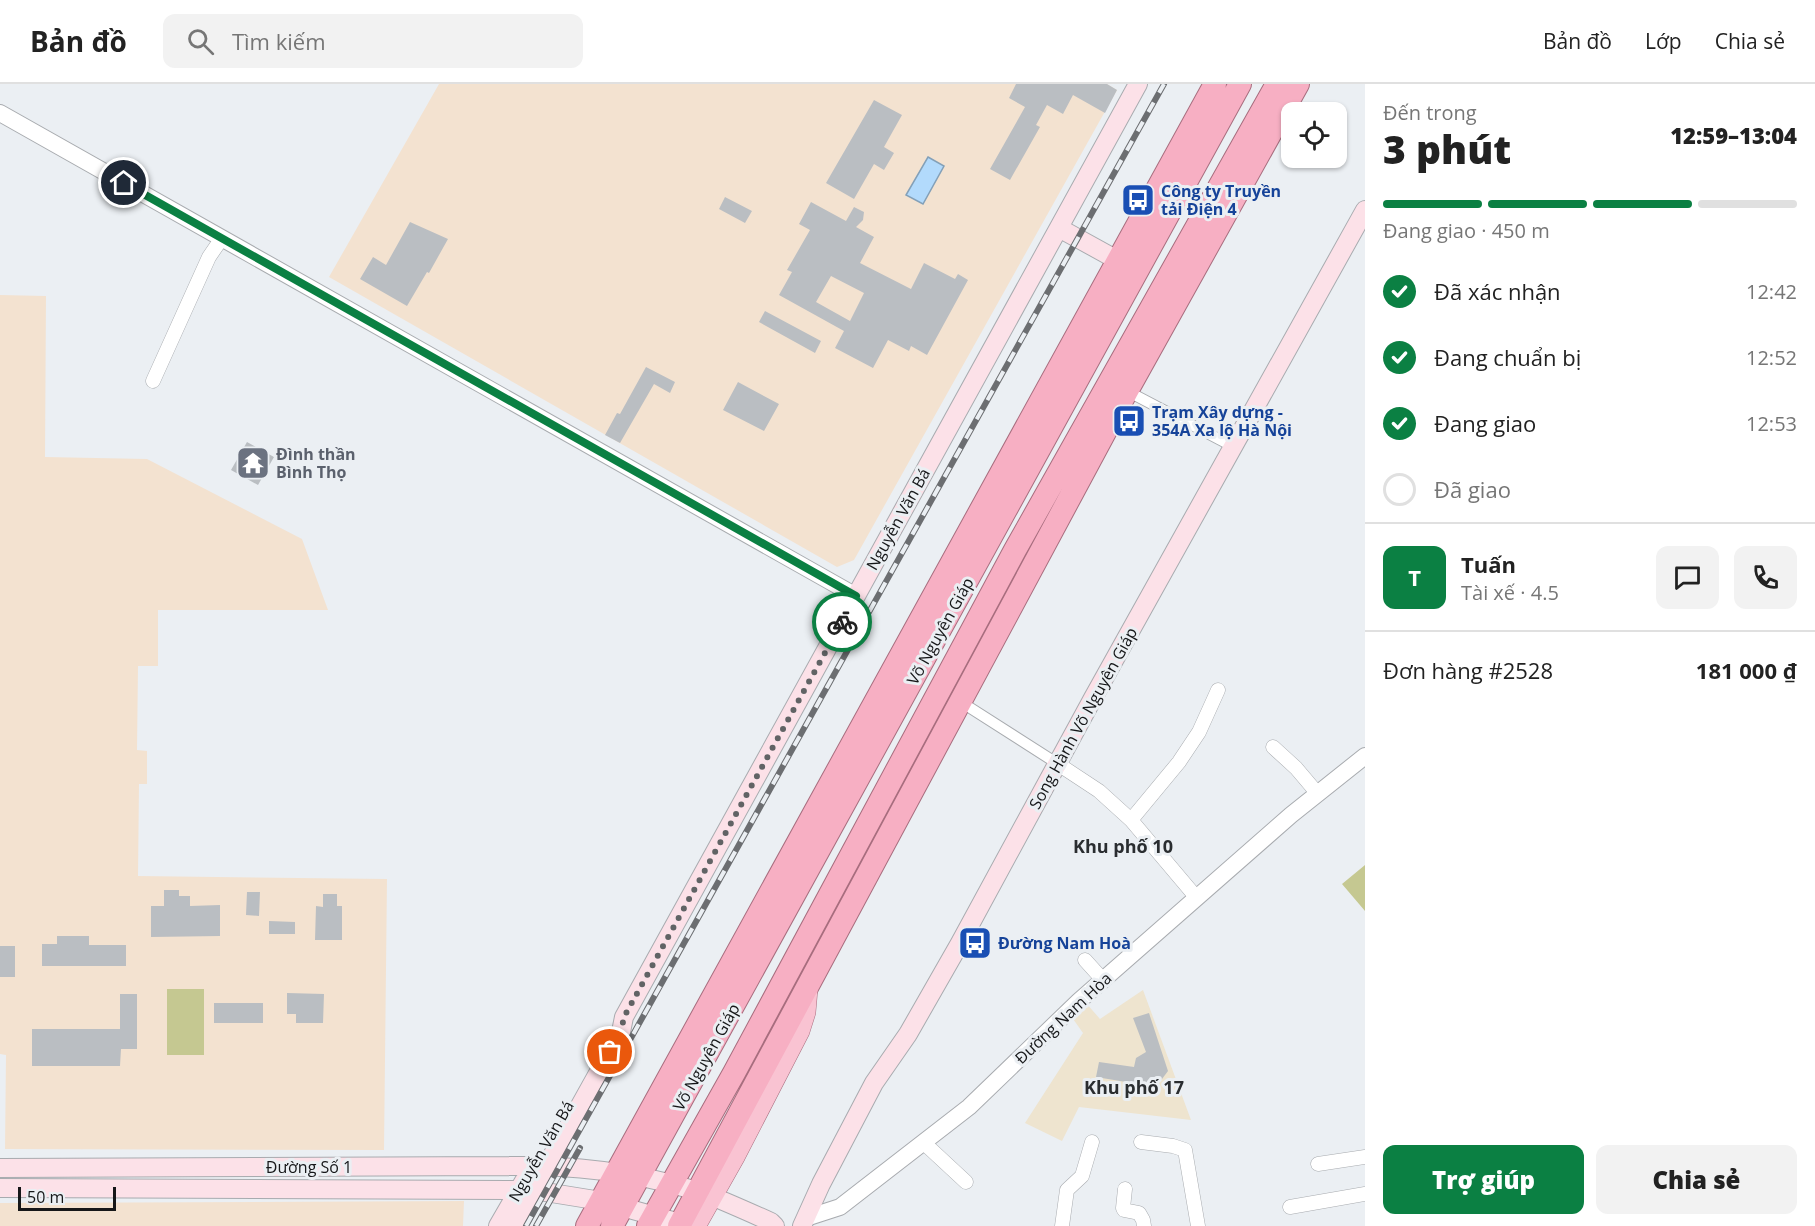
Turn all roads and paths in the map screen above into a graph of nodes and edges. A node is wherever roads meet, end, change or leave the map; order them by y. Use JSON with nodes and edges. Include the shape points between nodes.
{"nodes":[{"id":1,"x":1138,"y":84,"type":"edge"},
{"id":2,"x":1215,"y":84,"type":"edge"},
{"id":3,"x":1240,"y":84,"type":"edge"},
{"id":4,"x":1277,"y":84,"type":"edge"},
{"id":5,"x":1298,"y":84,"type":"edge"},
{"id":6,"x":0,"y":113,"type":"edge"},
{"id":7,"x":1365,"y":210,"type":"edge"},
{"id":8,"x":1059,"y":228,"type":"junction"},
{"id":9,"x":222,"y":238,"type":"junction"},
{"id":10,"x":1128,"y":266,"type":"junction"},
{"id":11,"x":153,"y":381,"type":"dead end"},
{"id":12,"x":1126,"y":391,"type":"junction"},
{"id":13,"x":1234,"y":447,"type":"junction"},
{"id":14,"x":856,"y":596,"type":"junction"},
{"id":15,"x":1218,"y":690,"type":"dead end"},
{"id":16,"x":961,"y":702,"type":"junction"},
{"id":17,"x":1274,"y":747,"type":"dead end"},
{"id":18,"x":1365,"y":756,"type":"edge"},
{"id":19,"x":1058,"y":764,"type":"junction"},
{"id":20,"x":1318,"y":794,"type":"junction"},
{"id":21,"x":1131,"y":820,"type":"junction"},
{"id":22,"x":1196,"y":897,"type":"junction"},
{"id":23,"x":1085,"y":960,"type":"dead end"},
{"id":24,"x":1103,"y":980,"type":"junction"},
{"id":25,"x":807,"y":988,"type":"junction"},
{"id":26,"x":757,"y":1079,"type":"junction"},
{"id":27,"x":716,"y":1106,"type":"junction"},
{"id":28,"x":1092,"y":1142,"type":"dead end"},
{"id":29,"x":1141,"y":1142,"type":"dead end"},
{"id":30,"x":924,"y":1143,"type":"junction"},
{"id":31,"x":687,"y":1157,"type":"junction"},
{"id":32,"x":1365,"y":1157,"type":"edge"},
{"id":33,"x":1318,"y":1164,"type":"dead end"},
{"id":34,"x":539,"y":1167,"type":"junction"},
{"id":35,"x":0,"y":1168,"type":"edge"},
{"id":36,"x":617,"y":1174,"type":"junction"},
{"id":37,"x":639,"y":1178,"type":"junction"},
{"id":38,"x":966,"y":1182,"type":"dead end"},
{"id":39,"x":672,"y":1185,"type":"junction"},
{"id":40,"x":0,"y":1188,"type":"edge"},
{"id":41,"x":1125,"y":1189,"type":"dead end"},
{"id":42,"x":526,"y":1190,"type":"junction"},
{"id":43,"x":704,"y":1194,"type":"junction"},
{"id":44,"x":1365,"y":1194,"type":"edge"},
{"id":45,"x":601,"y":1201,"type":"junction"},
{"id":46,"x":1290,"y":1207,"type":"dead end"},
{"id":47,"x":618,"y":1216,"type":"edge"},
{"id":48,"x":651,"y":1220,"type":"edge"},
{"id":49,"x":804,"y":1222,"type":"edge"},
{"id":50,"x":1198,"y":1222,"type":"edge"},
{"id":51,"x":686,"y":1225,"type":"edge"},
{"id":52,"x":498,"y":1226,"type":"edge"},
{"id":53,"x":513,"y":1226,"type":"edge"},
{"id":54,"x":587,"y":1226,"type":"edge"},
{"id":55,"x":775,"y":1226,"type":"edge"},
{"id":56,"x":1062,"y":1226,"type":"edge"},
{"id":57,"x":1144,"y":1226,"type":"edge"}],
"edges":[{"from":1,"to":8,"type":"main road","name":"Nguyễn Văn Bá"},
{"from":2,"to":10,"type":"highway","name":"Võ Nguyên Giáp"},
{"from":3,"to":10,"type":"highway","name":"Võ Nguyên Giáp"},
{"from":4,"to":27,"type":"highway","name":"Võ Nguyên Giáp","via":[[1015,550]]},
{"from":5,"to":12,"type":"highway"},
{"from":6,"to":9,"type":"street"},
{"from":7,"to":13,"type":"main road","name":"Song Hành Võ Nguyên Giáp"},
{"from":8,"to":10,"type":"main road"},
{"from":8,"to":14,"type":"main road","name":"Nguyễn Văn Bá"},
{"from":9,"to":11,"type":"street","via":[[209,257]]},
{"from":9,"to":14,"type":"street"},
{"from":10,"to":36,"type":"highway","name":"Võ Nguyên Giáp"},
{"from":10,"to":37,"type":"highway","name":"Võ Nguyên Giáp"},
{"from":12,"to":13,"type":"street"},
{"from":12,"to":16,"type":"highway"},
{"from":13,"to":19,"type":"main road","name":"Song Hành Võ Nguyên Giáp"},
{"from":14,"to":34,"type":"main road","name":"Nguyễn Văn Bá","via":[[624,1017],[621,1032]]},
{"from":15,"to":21,"type":"street","via":[[1199,732],[1179,762]]},
{"from":16,"to":19,"type":"street"},
{"from":16,"to":25,"type":"highway"},
{"from":17,"to":20,"type":"street"},
{"from":18,"to":20,"type":"street","name":"Đường Nam Hòa"},
{"from":19,"to":21,"type":"street","via":[[1099,791]]},
{"from":19,"to":49,"type":"main road","name":"Song Hành Võ Nguyên Giáp","via":[[908,1034],[874,1083]]},
{"from":20,"to":22,"type":"street","name":"Đường Nam Hòa"},
{"from":21,"to":22,"type":"street"},
{"from":22,"to":24,"type":"street","name":"Đường Nam Hòa"},
{"from":23,"to":24,"type":"street"},
{"from":24,"to":30,"type":"street","name":"Đường Nam Hòa","via":[[969,1107]]},
{"from":25,"to":26,"type":"highway"},
{"from":25,"to":43,"type":"main road","via":[[799,1031]]},
{"from":26,"to":27,"type":"highway"},
{"from":26,"to":43,"type":"highway"},
{"from":27,"to":31,"type":"highway","name":"Võ Nguyên Giáp"},
{"from":28,"to":56,"type":"street","via":[[1082,1176],[1067,1190]]},
{"from":29,"to":50,"type":"street","via":[[1185,1150]]},
{"from":30,"to":38,"type":"street"},
{"from":30,"to":49,"type":"street","name":"Đường Nam Hòa","via":[[840,1208]]},
{"from":31,"to":39,"type":"highway","name":"Võ Nguyên Giáp"},
{"from":31,"to":43,"type":"highway"},
{"from":32,"to":33,"type":"street"},
{"from":34,"to":35,"type":"main road","name":"Đường Số 1"},
{"from":34,"to":36,"type":"main road","name":"Đường Số 1"},
{"from":34,"to":42,"type":"main road","name":"Nguyễn Văn Bá"},
{"from":36,"to":37,"type":"main road","name":"Đường Số 1"},
{"from":36,"to":45,"type":"highway","name":"Võ Nguyên Giáp"},
{"from":37,"to":39,"type":"main road","name":"Đường Số 1"},
{"from":37,"to":47,"type":"highway","name":"Võ Nguyên Giáp"},
{"from":39,"to":43,"type":"main road","name":"Đường Số 1"},
{"from":39,"to":48,"type":"highway","name":"Võ Nguyên Giáp"},
{"from":40,"to":42,"type":"main road","name":"Đường Số 1"},
{"from":41,"to":57,"type":"street","via":[[1124,1210],[1139,1214]]},
{"from":42,"to":45,"type":"main road","name":"Đường Số 1"},
{"from":42,"to":52,"type":"main road","name":"Nguyễn Văn Bá"},
{"from":42,"to":53,"type":"main road","name":"Nguyễn Văn Bá"},
{"from":43,"to":51,"type":"highway"},
{"from":43,"to":55,"type":"main road","name":"Đường Số 1"},
{"from":44,"to":46,"type":"street"},
{"from":45,"to":47,"type":"main road","name":"Đường Số 1"},
{"from":45,"to":54,"type":"highway"},
{"from":47,"to":48,"type":"main road","name":"Đường Số 1"},
{"from":48,"to":51,"type":"main road","name":"Đường Số 1"}]}
